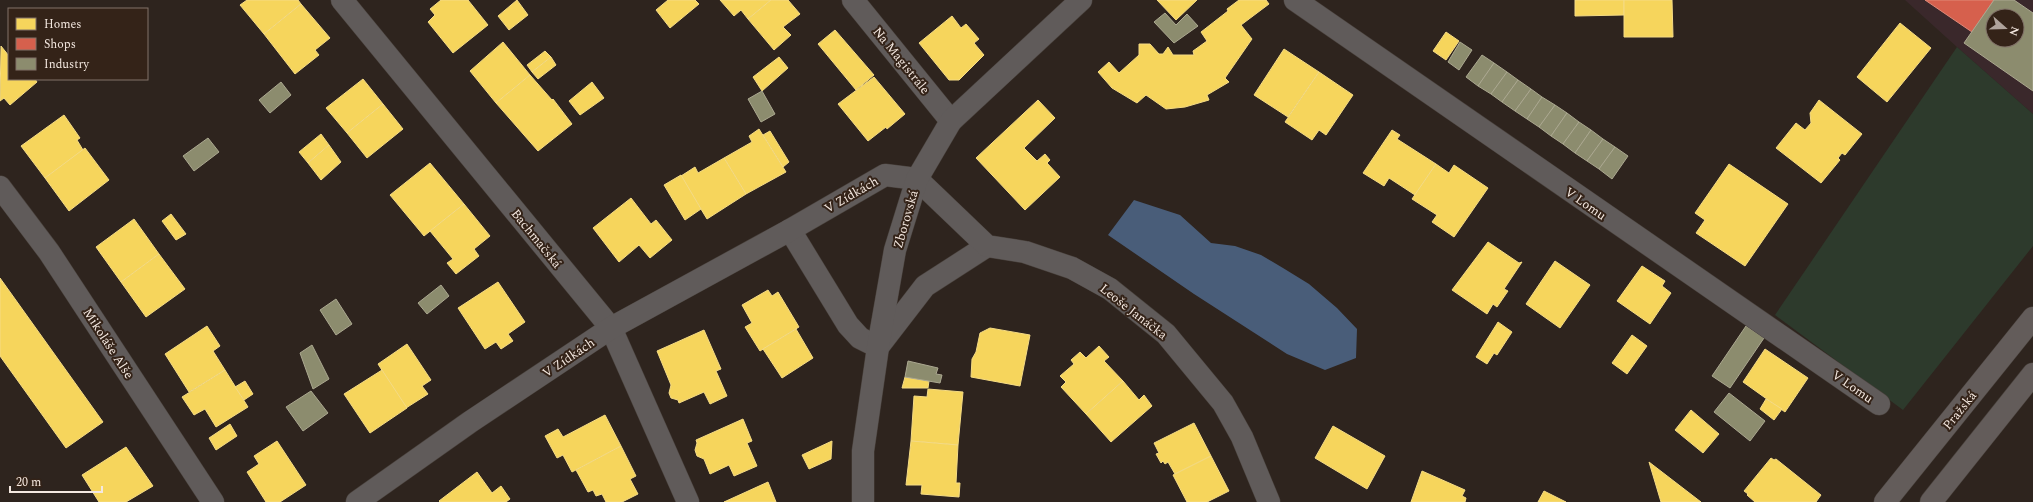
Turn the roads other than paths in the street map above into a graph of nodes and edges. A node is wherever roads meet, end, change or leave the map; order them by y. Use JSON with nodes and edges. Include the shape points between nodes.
{"nodes":[{"id":1,"x":342,"y":0,"type":"edge"},
{"id":2,"x":852,"y":0,"type":"edge"},
{"id":3,"x":1081,"y":0,"type":"edge"},
{"id":4,"x":1295,"y":0,"type":"edge"},
{"id":5,"x":951,"y":121,"type":"junction"},
{"id":6,"x":916,"y":179,"type":"junction"},
{"id":7,"x":0,"y":187,"type":"edge"},
{"id":8,"x":790,"y":230,"type":"junction"},
{"id":9,"x":988,"y":246,"type":"junction"},
{"id":10,"x":2033,"y":318,"type":"edge"},
{"id":11,"x":611,"y":328,"type":"junction"},
{"id":12,"x":878,"y":347,"type":"junction"},
{"id":13,"x":2033,"y":374,"type":"edge"},
{"id":14,"x":1879,"y":404,"type":"dead end"},
{"id":15,"x":213,"y":502,"type":"edge"},
{"id":16,"x":357,"y":502,"type":"edge"},
{"id":17,"x":688,"y":502,"type":"edge"},
{"id":18,"x":862,"y":502,"type":"edge"},
{"id":19,"x":1269,"y":502,"type":"edge"},
{"id":20,"x":1885,"y":502,"type":"edge"},
{"id":21,"x":1931,"y":502,"type":"edge"}],
"edges":[{"from":1,"to":11,"type":"street","name":"Bachmačská"},
{"from":2,"to":5,"type":"street","name":"Na Magistrále"},
{"from":3,"to":5,"type":"street","name":"Zborovská"},
{"from":4,"to":14,"type":"street","name":"V Lomu"},
{"from":5,"to":6,"type":"street","name":"Zborovská"},
{"from":6,"to":8,"type":"street","name":"V Zídkách","via":[[885,175]]},
{"from":6,"to":9,"type":"street"},
{"from":6,"to":12,"type":"street","name":"Zborovská","via":[[895,250]]},
{"from":7,"to":15,"type":"street","name":"Mikoláše Alše","via":[[49,252]]},
{"from":8,"to":11,"type":"street","name":"V Zídkách"},
{"from":8,"to":12,"type":"street","via":[[848,325],[860,338]]},
{"from":9,"to":12,"type":"street","via":[[925,286]]},
{"from":9,"to":19,"type":"street","name":"Leoše Janáčka","via":[[1025,252],[1072,268],[1110,289],[1166,334],[1223,403],[1246,444]]},
{"from":10,"to":20,"type":"street","name":"Pražská"},
{"from":11,"to":16,"type":"street","name":"V Zídkách","via":[[470,422]]},
{"from":11,"to":17,"type":"street","name":"Bachmačská"},
{"from":12,"to":18,"type":"street","name":"Zborovská","via":[[863,451]]},
{"from":13,"to":21,"type":"street"}]}
